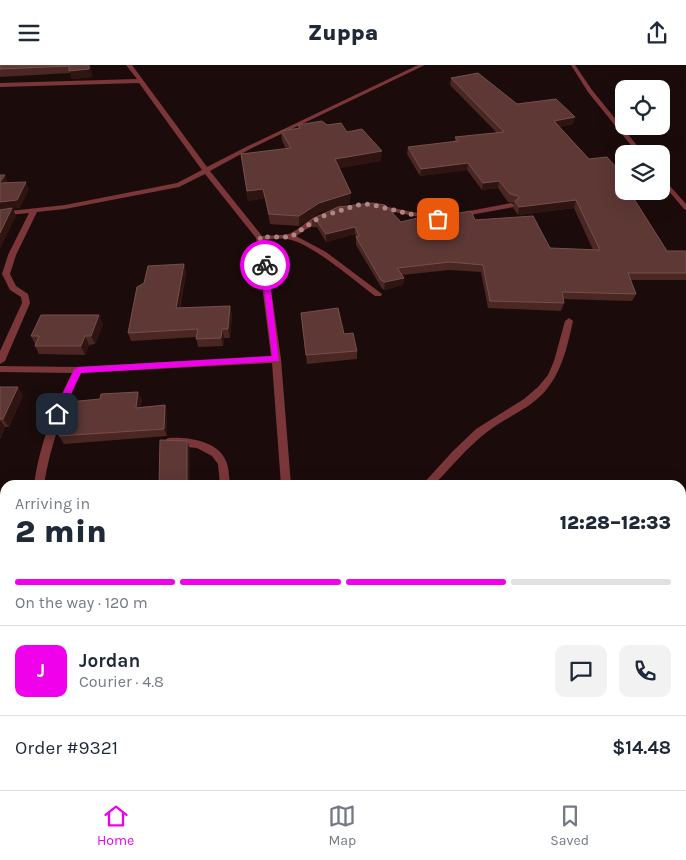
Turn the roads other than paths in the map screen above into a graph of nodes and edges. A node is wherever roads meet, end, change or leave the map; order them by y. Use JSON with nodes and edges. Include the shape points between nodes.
{"nodes":[{"id":1,"x":129,"y":65,"type":"edge"},
{"id":2,"x":422,"y":65,"type":"edge"},
{"id":3,"x":573,"y":65,"type":"edge"},
{"id":4,"x":141,"y":81,"type":"junction"},
{"id":5,"x":0,"y":85,"type":"edge"},
{"id":6,"x":635,"y":145,"type":"edge"},
{"id":7,"x":206,"y":171,"type":"junction"},
{"id":8,"x":670,"y":189,"type":"edge"},
{"id":9,"x":369,"y":204,"type":"edge"},
{"id":10,"x":511,"y":205,"type":"edge"},
{"id":11,"x":686,"y":208,"type":"edge"},
{"id":12,"x":34,"y":211,"type":"junction"},
{"id":13,"x":334,"y":212,"type":"edge"},
{"id":14,"x":0,"y":214,"type":"edge"},
{"id":15,"x":260,"y":237,"type":"junction"},
{"id":16,"x":291,"y":237,"type":"junction"},
{"id":17,"x":378,"y":294,"type":"dead end"},
{"id":18,"x":569,"y":321,"type":"dead end"},
{"id":19,"x":276,"y":359,"type":"junction"},
{"id":20,"x":0,"y":361,"type":"edge"},
{"id":21,"x":0,"y":369,"type":"edge"},
{"id":22,"x":78,"y":370,"type":"junction"},
{"id":23,"x":169,"y":442,"type":"edge"},
{"id":24,"x":39,"y":480,"type":"edge"},
{"id":25,"x":225,"y":480,"type":"edge"},
{"id":26,"x":286,"y":480,"type":"edge"},
{"id":27,"x":432,"y":480,"type":"edge"}],
"edges":[{"from":1,"to":4,"type":"street"},
{"from":2,"to":7,"type":"street"},
{"from":3,"to":6,"type":"lane"},
{"from":4,"to":5,"type":"street"},
{"from":4,"to":7,"type":"street"},
{"from":7,"to":12,"type":"street","via":[[180,185],[154,192]]},
{"from":7,"to":15,"type":"street"},
{"from":8,"to":11,"type":"lane"},
{"from":9,"to":10,"type":"street","via":[[422,217],[446,217]]},
{"from":12,"to":14,"type":"street"},
{"from":12,"to":20,"type":"street","via":[[6,274],[13,289],[25,296],[26,303]]},
{"from":13,"to":16,"type":"street"},
{"from":15,"to":16,"type":"street"},
{"from":15,"to":19,"type":"street"},
{"from":16,"to":17,"type":"street","via":[[339,265]]},
{"from":18,"to":27,"type":"street","via":[[560,355],[547,383],[524,403],[488,426]]},
{"from":19,"to":22,"type":"street"},
{"from":19,"to":26,"type":"street"},
{"from":21,"to":22,"type":"street"},
{"from":22,"to":24,"type":"street","via":[[57,414]]},
{"from":23,"to":25,"type":"lane","via":[[188,441],[215,454],[221,459]]}]}
